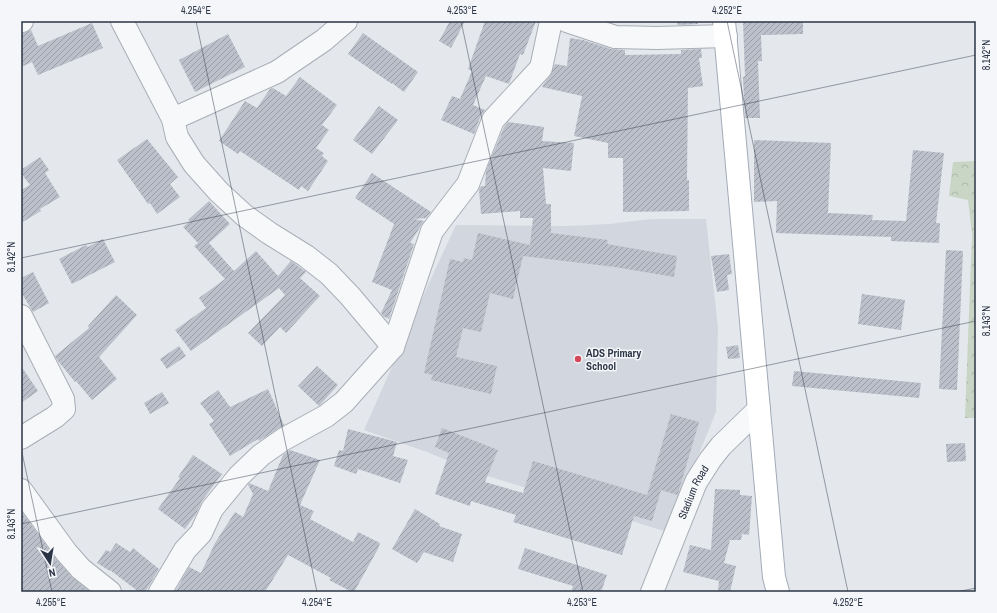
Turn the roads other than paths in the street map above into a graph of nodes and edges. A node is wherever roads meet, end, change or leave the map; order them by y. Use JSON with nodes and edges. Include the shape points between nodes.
{"nodes":[{"id":1,"x":122,"y":21,"type":"edge"},
{"id":2,"x":346,"y":21,"type":"edge"},
{"id":3,"x":551,"y":21,"type":"edge"},
{"id":4,"x":567,"y":21,"type":"edge"},
{"id":5,"x":725,"y":28,"type":"edge"},
{"id":6,"x":172,"y":119,"type":"junction"},
{"id":7,"x":21,"y":316,"type":"edge"},
{"id":8,"x":392,"y":347,"type":"junction"},
{"id":9,"x":760,"y":409,"type":"junction"},
{"id":10,"x":21,"y":438,"type":"edge"},
{"id":11,"x":21,"y":490,"type":"edge"},
{"id":12,"x":110,"y":592,"type":"edge"},
{"id":13,"x":160,"y":592,"type":"edge"},
{"id":14,"x":652,"y":592,"type":"edge"},
{"id":15,"x":778,"y":592,"type":"edge"}],
"edges":[{"from":1,"to":6,"type":"street"},
{"from":2,"to":6,"type":"street","via":[[324,40],[277,72]]},
{"from":3,"to":8,"type":"street","via":[[541,68],[493,120],[468,184],[432,231]]},
{"from":4,"to":5,"type":"street","via":[[615,37],[657,38]]},
{"from":5,"to":9,"type":"main road"},
{"from":6,"to":8,"type":"street","via":[[177,137],[194,164],[219,192],[244,215],[330,274]]},
{"from":7,"to":10,"type":"street","via":[[63,399],[64,409]]},
{"from":8,"to":13,"type":"street","via":[[344,402],[326,416],[261,455],[238,476],[212,509],[201,533],[185,550]]},
{"from":9,"to":14,"type":"street","name":"Stadium Road","via":[[721,446],[696,482]]},
{"from":9,"to":15,"type":"main road","via":[[774,577]]},
{"from":11,"to":12,"type":"street","via":[[66,552],[81,569]]}]}
